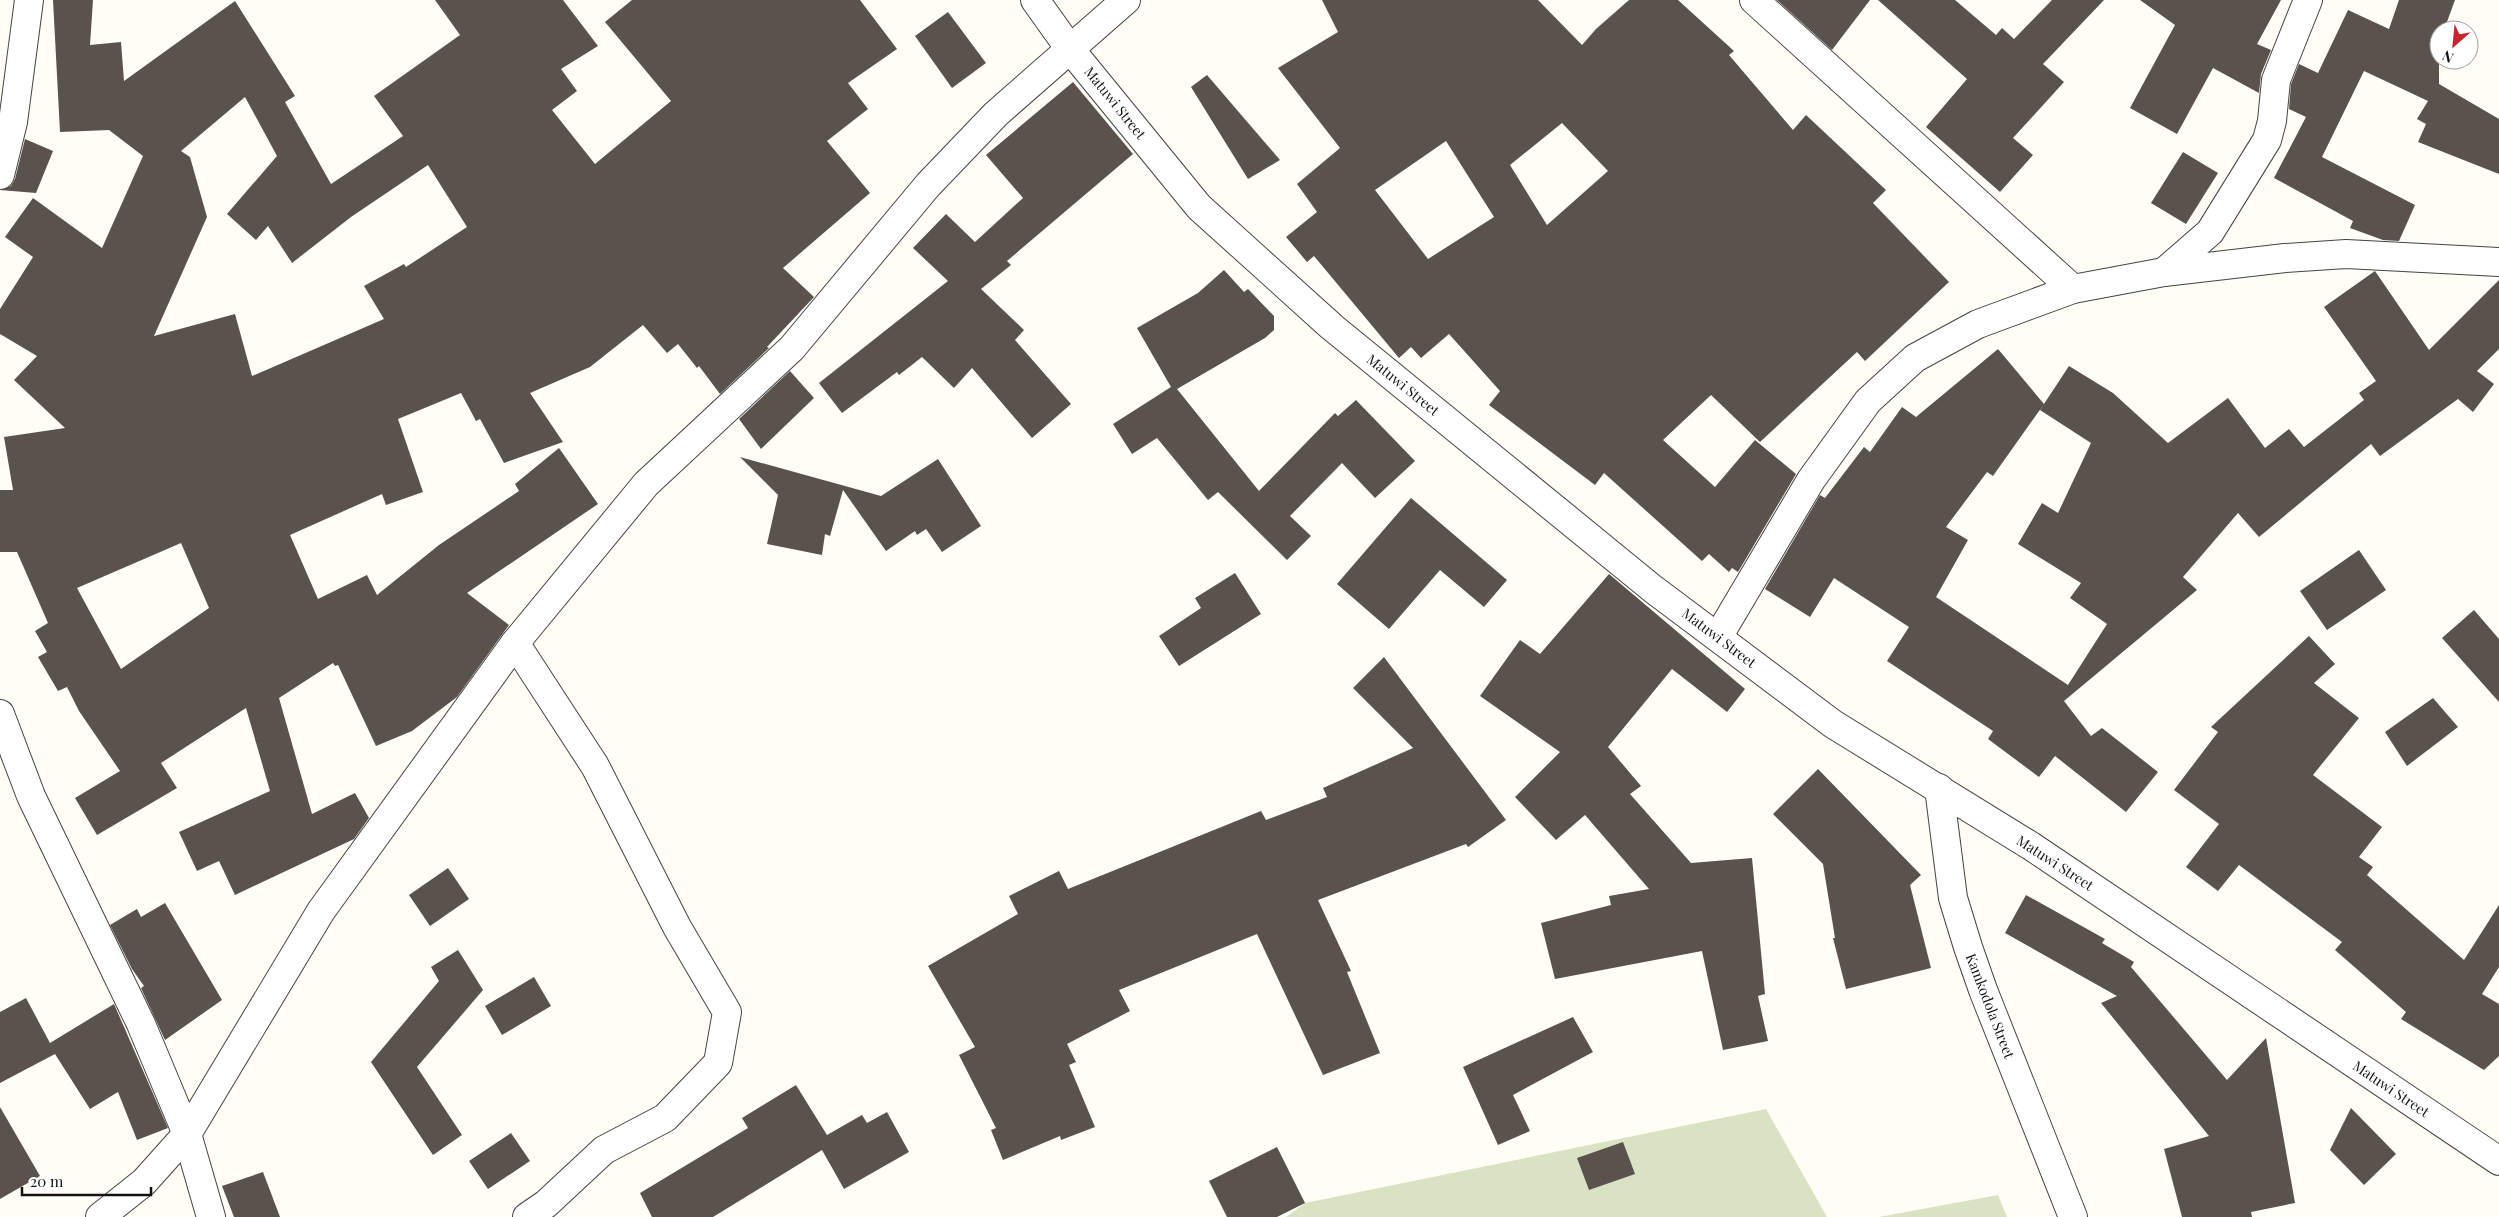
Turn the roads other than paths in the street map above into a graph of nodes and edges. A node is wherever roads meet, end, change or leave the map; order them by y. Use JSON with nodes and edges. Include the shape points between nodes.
{"nodes":[{"id":1,"x":29,"y":0,"type":"edge"},
{"id":2,"x":1035,"y":0,"type":"edge"},
{"id":3,"x":1126,"y":0,"type":"edge"},
{"id":4,"x":1754,"y":0,"type":"edge"},
{"id":5,"x":2308,"y":0,"type":"edge"},
{"id":6,"x":1070,"y":49,"type":"junction"},
{"id":7,"x":0,"y":175,"type":"edge"},
{"id":8,"x":2499,"y":262,"type":"edge"},
{"id":9,"x":2164,"y":272,"type":"junction"},
{"id":10,"x":2073,"y":289,"type":"junction"},
{"id":11,"x":1718,"y":637,"type":"junction"},
{"id":12,"x":515,"y":643,"type":"junction"},
{"id":13,"x":0,"y":714,"type":"edge"},
{"id":14,"x":1939,"y":788,"type":"junction"},
{"id":15,"x":187,"y":1134,"type":"junction"},
{"id":16,"x":2499,"y":1161,"type":"edge"},
{"id":17,"x":100,"y":1217,"type":"edge"},
{"id":18,"x":211,"y":1217,"type":"edge"},
{"id":19,"x":527,"y":1217,"type":"edge"},
{"id":20,"x":2073,"y":1217,"type":"edge"}],
"edges":[{"from":1,"to":7,"type":"street","via":[[13,122]]},
{"from":2,"to":6,"type":"street","name":"Matuwi Street"},
{"from":3,"to":6,"type":"street"},
{"from":4,"to":10,"type":"street"},
{"from":5,"to":9,"type":"street","via":[[2276,80],[2267,140],[2210,232]]},
{"from":6,"to":11,"type":"street","name":"Matuwi Street","via":[[1199,207],[1332,327],[1653,589]]},
{"from":6,"to":12,"type":"street","via":[[996,114],[928,185],[792,348],[646,484]]},
{"from":8,"to":9,"type":"street","via":[[2346,254]]},
{"from":9,"to":10,"type":"street"},
{"from":10,"to":11,"type":"street","via":[[1978,324],[1916,358],[1868,401],[1811,480]]},
{"from":11,"to":14,"type":"street","name":"Matuwi Street","via":[[1833,724]]},
{"from":12,"to":15,"type":"street","via":[[321,911]]},
{"from":12,"to":19,"type":"street","via":[[595,766],[677,927],[727,1012],[718,1063],[665,1118],[604,1150],[546,1204]]},
{"from":13,"to":15,"type":"street","via":[[30,796],[141,1024]]},
{"from":14,"to":16,"type":"street","name":"Matuwi Street","via":[[2229,978]]},
{"from":14,"to":20,"type":"street","name":"Kamkodola Street","via":[[1953,898],[1968,947]]},
{"from":15,"to":17,"type":"street","via":[[144,1182]]},
{"from":15,"to":18,"type":"street"}]}
